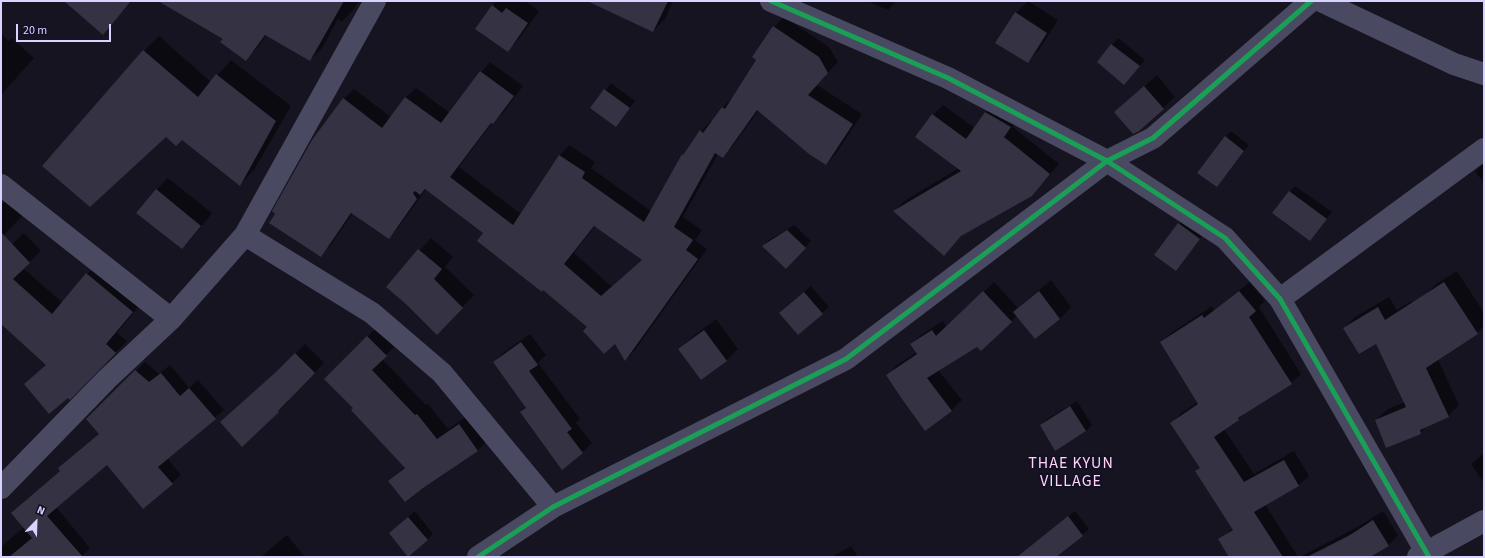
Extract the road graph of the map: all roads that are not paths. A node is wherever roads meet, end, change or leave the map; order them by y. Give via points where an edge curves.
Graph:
1 (375, 1) edge
2 (771, 1) edge
3 (1311, 1) edge
4 (1321, 1) edge
5 (1484, 74) edge
6 (1484, 150) edge
7 (1107, 161) junction
8 (1, 185) edge
9 (245, 235) junction
10 (1280, 299) junction
11 (171, 318) junction
12 (1, 488) edge
13 (553, 507) junction
14 (1484, 521) edge
15 (1424, 555) edge
16 (478, 557) edge

1 - 9 street
2 - 7 street via 948,78
3 - 7 street via 1153,138
4 - 5 street via 1454,64
6 - 10 street
7 - 10 street via 1225,238
7 - 13 street via 846,359
8 - 11 street
9 - 11 street
9 - 13 street via 372,313 442,374
10 - 15 street
11 - 12 street via 106,380
13 - 16 street
14 - 15 street

